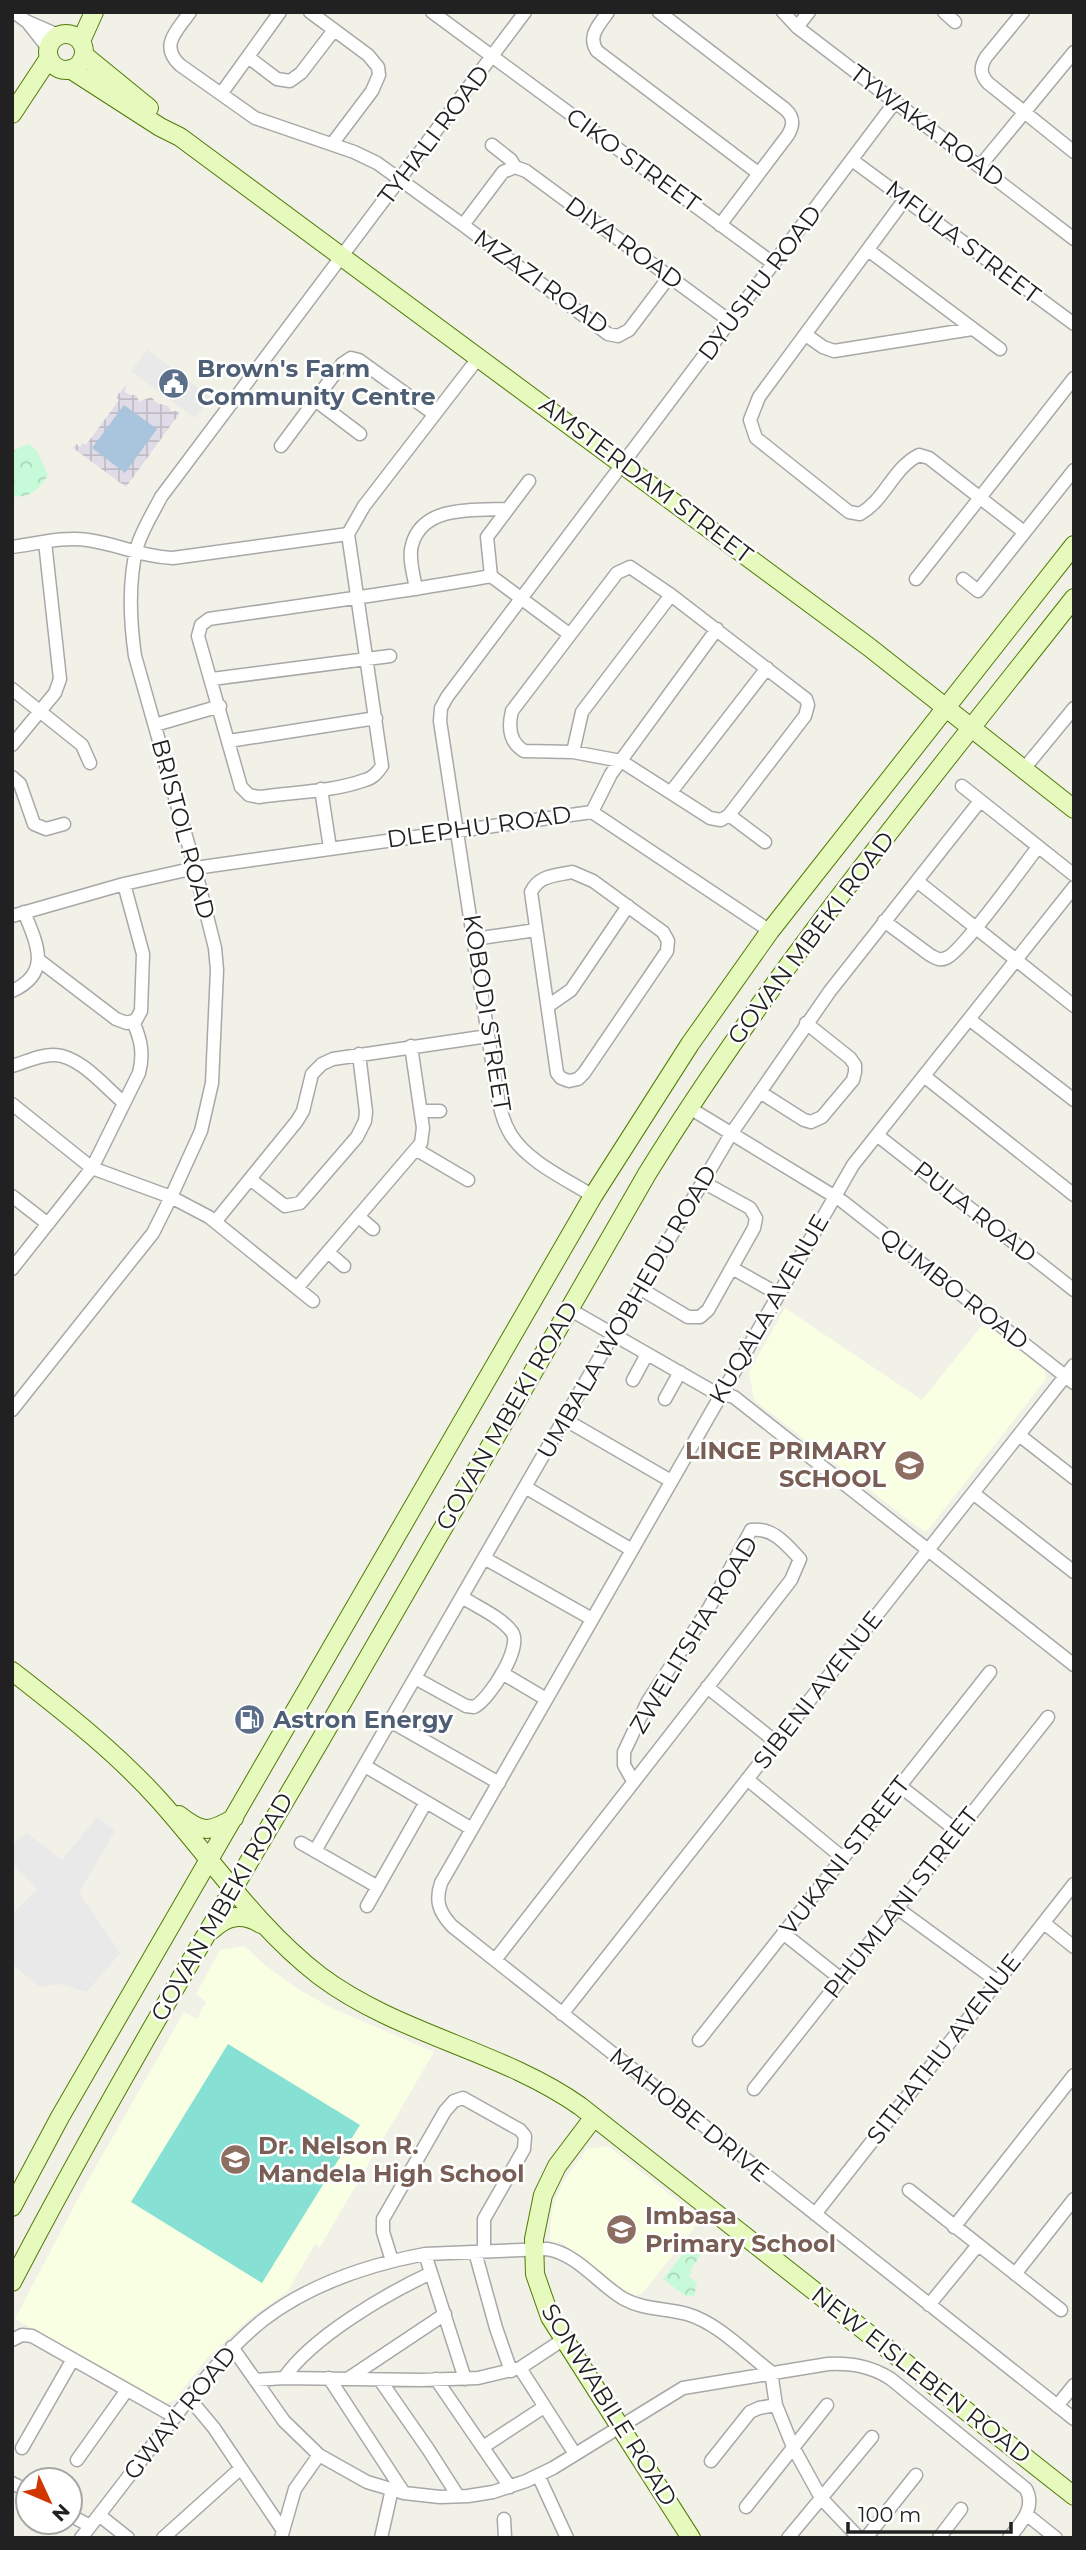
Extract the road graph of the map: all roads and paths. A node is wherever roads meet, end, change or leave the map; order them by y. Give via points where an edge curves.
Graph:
1 (14, 12) edge
2 (82, 12) edge
3 (94, 12) edge
4 (190, 12) edge
5 (281, 12) edge
6 (310, 12) edge
7 (525, 12) edge
8 (608, 12) edge
9 (659, 12) edge
10 (783, 12) edge
11 (809, 12) edge
12 (944, 12) edge
13 (1023, 12) edge
14 (438, 14) edge
15 (955, 22) dead end
16 (797, 27) junction
17 (334, 30) junction
18 (64, 51) junction
19 (492, 56) junction
20 (248, 57) junction
21 (1071, 62) edge
22 (221, 94) junction
23 (895, 102) junction
24 (15, 110) edge
25 (1024, 113) junction
26 (332, 144) junction
27 (492, 145) dead end
28 (1074, 152) edge
29 (852, 160) junction
30 (980, 166) junction
31 (515, 167) junction
32 (758, 173) junction
33 (400, 179) junction
34 (905, 199) junction
35 (463, 225) junction
36 (720, 225) junction
37 (1074, 239) edge
38 (868, 250) junction
39 (342, 257) junction
40 (774, 264) junction
41 (669, 277) junction
42 (731, 321) junction
43 (1074, 324) edge
44 (972, 329) junction
45 (806, 335) junction
46 (1000, 349) dead end
47 (479, 357) junction
48 (1074, 378) edge
49 (315, 400) junction
50 (434, 414) junction
51 (360, 434) dead end
52 (281, 446) dead end
53 (625, 464) junction
54 (1074, 470) edge
55 (529, 481) dead end
56 (980, 498) junction
57 (508, 509) junction
58 (1024, 532) junction
59 (348, 534) junction
60 (45, 542) junction
61 (1074, 545) edge
62 (12, 547) edge
63 (136, 553) junction
64 (491, 576) junction
65 (916, 579) dead end
66 (963, 579) dead end
67 (416, 589) junction
68 (671, 595) junction
69 (358, 597) junction
70 (522, 598) junction
71 (1074, 598) edge
72 (717, 629) junction
73 (569, 634) junction
74 (390, 656) dead end
75 (365, 658) junction
76 (767, 668) junction
77 (212, 679) junction
78 (12, 689) edge
79 (220, 706) junction
80 (947, 708) junction
81 (1074, 708) edge
82 (40, 711) junction
83 (376, 718) junction
84 (155, 725) junction
85 (972, 728) junction
86 (229, 741) junction
87 (12, 745) edge
88 (573, 752) junction
89 (621, 761) junction
90 (90, 763) dead end
91 (1023, 770) junction
92 (12, 777) edge
93 (962, 786) dead end
94 (321, 789) junction
95 (671, 792) junction
96 (980, 802) junction
97 (1074, 809) edge
98 (592, 812) junction
99 (729, 815) junction
100 (64, 824) dead end
101 (458, 830) junction
102 (765, 842) dead end
103 (1038, 847) junction
104 (330, 848) junction
105 (195, 868) junction
106 (1074, 875) edge
107 (917, 881) junction
108 (124, 884) junction
109 (1074, 887) edge
110 (1062, 902) junction
111 (628, 905) junction
112 (1074, 912) edge
113 (18, 914) edge
114 (884, 921) junction
115 (975, 928) junction
116 (537, 930) junction
117 (770, 931) junction
118 (474, 939) junction
119 (1016, 960) junction
120 (40, 961) junction
121 (12, 991) edge
122 (548, 1006) junction
123 (1074, 1006) edge
124 (969, 1019) junction
125 (133, 1022) junction
126 (806, 1023) junction
127 (488, 1036) junction
128 (411, 1046) junction
129 (359, 1054) junction
130 (12, 1066) edge
131 (923, 1076) junction
132 (760, 1092) junction
133 (1074, 1100) edge
134 (123, 1102) junction
135 (12, 1104) edge
136 (688, 1107) junction
137 (421, 1111) junction
138 (440, 1111) dead end
139 (731, 1134) junction
140 (877, 1135) junction
141 (417, 1150) junction
142 (92, 1168) junction
143 (250, 1179) junction
144 (468, 1180) dead end
145 (703, 1182) junction
146 (1074, 1195) edge
147 (12, 1196) edge
148 (593, 1196) junction
149 (834, 1196) junction
150 (172, 1198) junction
151 (359, 1217) junction
152 (215, 1222) junction
153 (48, 1224) junction
154 (373, 1229) dead end
155 (329, 1253) junction
156 (344, 1266) dead end
157 (732, 1268) junction
158 (12, 1269) edge
159 (297, 1288) junction
160 (641, 1289) junction
161 (1074, 1290) edge
162 (778, 1294) junction
163 (313, 1301) dead end
164 (569, 1309) junction
165 (613, 1334) junction
166 (647, 1354) junction
167 (1074, 1365) edge
168 (680, 1372) junction
169 (633, 1380) dead end
170 (1069, 1380) edge
171 (721, 1393) junction
172 (665, 1399) dead end
173 (12, 1410) edge
174 (564, 1419) junction
175 (1019, 1435) junction
176 (1074, 1478) edge
177 (671, 1481) junction
178 (525, 1488) junction
179 (973, 1493) junction
180 (632, 1550) junction
181 (928, 1550) junction
182 (484, 1558) junction
183 (1074, 1572) edge
184 (462, 1597) junction
185 (592, 1619) junction
186 (1074, 1665) edge
187 (12, 1671) edge
188 (990, 1672) dead end
189 (502, 1673) junction
190 (415, 1678) junction
191 (707, 1687) junction
192 (546, 1699) junction
193 (1048, 1717) dead end
194 (390, 1721) junction
195 (776, 1742) junction
196 (365, 1766) junction
197 (747, 1779) junction
198 (633, 1781) junction
199 (499, 1783) junction
200 (900, 1786) junction
201 (159, 1800) junction
202 (426, 1802) junction
203 (234, 1818) junction
204 (472, 1829) junction
205 (957, 1831) junction
206 (301, 1843) dead end
207 (316, 1851) junction
208 (843, 1858) junction
209 (209, 1862) junction
210 (1074, 1884) edge
211 (378, 1886) junction
212 (232, 1889) junction
213 (367, 1906) dead end
214 (897, 1908) junction
215 (440, 1911) joint
216 (1044, 1923) junction
217 (267, 1928) junction
218 (783, 1934) junction
219 (201, 1941) junction
220 (1074, 1947) edge
221 (495, 1960) junction
222 (841, 1979) junction
223 (998, 1981) junction
224 (562, 2014) junction
225 (699, 2040) dead end
226 (1074, 2075) edge
227 (754, 2088) dead end
228 (594, 2117) junction
229 (909, 2190) dead end
230 (1074, 2199) edge
231 (12, 2207) edge
232 (815, 2214) junction
233 (954, 2227) junction
234 (978, 2245) junction
235 (534, 2250) junction
236 (479, 2251) junction
237 (425, 2254) junction
238 (393, 2261) junction
239 (431, 2273) junction
240 (1014, 2274) junction
241 (12, 2282) edge
242 (929, 2305) junction
243 (1061, 2311) dead end
244 (445, 2314) junction
245 (564, 2339) junction
246 (12, 2340) edge
247 (232, 2347) junction
248 (73, 2359) junction
249 (516, 2369) junction
250 (771, 2372) junction
251 (284, 2378) junction
252 (328, 2378) junction
253 (347, 2379) junction
254 (436, 2379) junction
255 (465, 2379) junction
256 (255, 2380) junction
257 (380, 2380) junction
258 (1074, 2385) edge
259 (127, 2390) junction
260 (189, 2398) junction
261 (776, 2405) junction
262 (827, 2405) dead end
263 (1057, 2406) junction
264 (544, 2407) junction
265 (175, 2417) junction
266 (1074, 2419) edge
267 (620, 2425) junction
268 (872, 2437) dead end
269 (483, 2447) junction
270 (793, 2447) junction
271 (22, 2448) dead end
272 (575, 2454) junction
273 (319, 2455) junction
274 (77, 2460) dead end
275 (710, 2461) dead end
276 (241, 2468) junction
277 (538, 2475) junction
278 (916, 2475) dead end
279 (510, 2487) junction
280 (398, 2491) junction
281 (458, 2496) junction
282 (1074, 2496) edge
283 (821, 2498) junction
284 (746, 2507) dead end
285 (961, 2509) dead end
286 (1026, 2514) junction
287 (99, 2515) junction
288 (504, 2519) dead end
289 (84, 2523) edge
290 (90, 2526) junction
291 (282, 2533) edge
292 (81, 2538) edge
293 (128, 2538) edge
294 (163, 2538) edge
295 (382, 2538) edge
296 (505, 2538) edge
297 (567, 2538) edge
298 (691, 2538) edge
299 (788, 2538) edge
300 (859, 2538) edge
301 (866, 2538) edge
302 (939, 2538) edge
303 (1009, 2538) edge
304 (1056, 2538) edge

1 - 18 street
2 - 18 main road
3 - 18 main road
4 - 22 street, MZAZI ROAD via 170,42 171,54
5 - 20 street
6 - 17 street
7 - 19 street, TYHALI ROAD
8 - 32 street via 593,37 597,51
9 - 32 street via 789,112 791,129
10 - 16 street, TYWAKA ROAD
11 - 16 street
12 - 15 street
13 - 25 street via 986,57 981,70 988,83
14 - 19 street, CIKO STREET
16 - 23 street, TYWAKA ROAD
17 - 20 street via 301,74 290,81 277,79
17 - 26 street via 374,60 379,75
18 - 24 main road
18 - 39 main road, AMSTERDAM STREET
19 - 33 street, TYHALI ROAD
19 - 36 street, CIKO STREET
20 - 22 street
21 - 25 street
22 - 26 street, MZAZI ROAD via 264,122
23 - 29 street, DYUSHU ROAD
23 - 30 street, TYWAKA ROAD
25 - 28 street
25 - 30 street
26 - 33 street, MZAZI ROAD via 368,158
27 - 31 street, DIYA ROAD
29 - 34 street, MFULA STREET
29 - 40 street, DYUSHU ROAD
30 - 37 street, TYWAKA ROAD
31 - 35 street via 503,172
31 - 41 street, DIYA ROAD
32 - 36 street
33 - 35 street, MZAZI ROAD
33 - 39 street, TYHALI ROAD
34 - 38 street
34 - 43 street, MFULA STREET
35 - 41 street, MZAZI ROAD via 608,334 618,336 629,330
36 - 40 street, CIKO STREET
38 - 44 street
38 - 45 street
39 - 47 main road, AMSTERDAM STREET
39 - 63 street, BRISTOL ROAD via 161,497
40 - 42 street, DYUSHU ROAD
41 - 42 street, DIYA ROAD
42 - 53 street, DYUSHU ROAD
44 - 45 street via 834,351
44 - 46 street
45 - 56 street via 759,397 750,420 756,439 849,512 860,514 870,509 908,460 919,455
47 - 50 street
47 - 53 main road, AMSTERDAM STREET
48 - 56 street
49 - 50 street via 351,358
49 - 51 street
49 - 52 street
50 - 59 street
53 - 70 street, DYUSHU ROAD
53 - 80 main road, AMSTERDAM STREET
54 - 58 street
55 - 57 street
56 - 58 street
56 - 65 street
57 - 64 street via 487,537
57 - 67 street via 432,518 411,546
58 - 66 street via 978,590
59 - 63 street via 186,558
59 - 69 street
60 - 62 street
60 - 63 street via 86,539
60 - 82 street via 60,679
61 - 80 main road, GOVAN MBEKI ROAD
63 - 84 street, BRISTOL ROAD via 131,623 135,656
64 - 67 street
64 - 70 street
67 - 69 street
68 - 72 street
68 - 73 street via 637,570 622,569
68 - 88 street via 582,712
69 - 75 street
69 - 77 street via 209,619 198,636
70 - 73 street
70 - 101 street, KOBODI STREET via 441,708
71 - 85 main road, GOVAN MBEKI ROAD
72 - 76 street
72 - 89 street
73 - 88 street via 512,711 509,730 524,751
74 - 75 street
75 - 77 street
75 - 83 street
76 - 95 street
76 - 99 street via 802,694 807,711
77 - 79 street
78 - 82 street
79 - 84 street
79 - 86 street
80 - 85 main road, AMSTERDAM STREET
80 - 117 main road, GOVAN MBEKI ROAD
81 - 91 street
82 - 87 street
82 - 90 street via 82,745
83 - 86 street
83 - 94 street via 382,766 377,774
84 - 105 street, BRISTOL ROAD
85 - 91 main road, AMSTERDAM STREET
85 - 136 main road, GOVAN MBEKI ROAD via 794,956
86 - 94 street via 242,787 249,794 259,797
88 - 89 street
89 - 95 street
89 - 98 street
91 - 97 main road, AMSTERDAM STREET
92 - 100 street via 20,784 34,824 46,830
93 - 96 street
94 - 104 street
95 - 99 street via 710,818 721,820
96 - 103 street
96 - 107 street, UMBALA WOBHEDU ROAD
98 - 101 street, DLEPHU ROAD
98 - 117 street, DLEPHU ROAD
99 - 102 street
101 - 104 street, DLEPHU ROAD
101 - 118 street, KOBODI STREET
103 - 106 street
103 - 115 street
104 - 105 street, DLEPHU ROAD
105 - 108 street, DLEPHU ROAD
105 - 150 street, BRISTOL ROAD via 217,970 212,1083 204,1121
107 - 114 street, UMBALA WOBHEDU ROAD
107 - 115 street
108 - 113 street, DLEPHU ROAD
108 - 125 street via 143,954 141,1011
109 - 110 street, KUQALA AVENUE
110 - 112 street
110 - 119 street, KUQALA AVENUE
111 - 116 street via 572,873 544,877 531,892
111 - 122 street via 571,990
111 - 122 street via 663,932 667,951 578,1079 565,1081 557,1073
113 - 120 street via 36,943
114 - 115 street via 938,960 952,955
114 - 126 street, UMBALA WOBHEDU ROAD
115 - 119 street
116 - 118 street
116 - 122 street
117 - 148 main road, GOVAN MBEKI ROAD via 690,1044
118 - 127 street, KOBODI STREET
119 - 123 street
119 - 124 street, KUQALA AVENUE
120 - 121 street via 31,979
120 - 125 street via 116,1018
124 - 131 street, KUQALA AVENUE
124 - 133 street
125 - 134 street via 142,1060
126 - 132 street, UMBALA WOBHEDU ROAD
126 - 132 street via 853,1061 853,1080 822,1118 811,1122
127 - 128 street
127 - 148 street, KOBODI STREET via 497,1094 510,1134 525,1152
128 - 129 street
128 - 137 street
129 - 143 street via 316,1068 303,1111
129 - 143 street via 365,1121 357,1137 300,1203 285,1206
130 - 134 street via 53,1054 64,1056
131 - 140 street, KUQALA AVENUE
131 - 146 street
132 - 139 street, UMBALA WOBHEDU ROAD
134 - 142 street
135 - 142 street
136 - 139 street, QUMBO ROAD
136 - 164 main road, GOVAN MBEKI ROAD
137 - 138 street
137 - 141 street via 423,1135
139 - 145 street, UMBALA WOBHEDU ROAD
139 - 149 street, QUMBO ROAD
140 - 149 street, KUQALA AVENUE
140 - 161 street, PULA ROAD
141 - 144 street
141 - 151 street
142 - 150 street
142 - 153 street
143 - 152 street
145 - 157 street via 750,1208 755,1218
145 - 160 street, UMBALA WOBHEDU ROAD
147 - 153 street
148 - 203 main road, GOVAN MBEKI ROAD
149 - 162 street, KUQALA AVENUE
149 - 170 street, QUMBO ROAD
150 - 152 street
150 - 173 street, BRISTOL ROAD via 153,1233
151 - 154 street
151 - 155 street
152 - 159 street
153 - 158 street
155 - 156 street
155 - 159 street
157 - 160 street via 708,1310 694,1318
157 - 162 street
159 - 163 street
160 - 165 street, UMBALA WOBHEDU ROAD
162 - 171 street, KUQALA AVENUE
164 - 165 street
164 - 212 main road, GOVAN MBEKI ROAD
165 - 166 street
165 - 174 street, UMBALA WOBHEDU ROAD
166 - 168 street
166 - 169 street
167 - 170 street, SIBENI AVENUE
168 - 171 street
168 - 172 street
170 - 175 street, SIBENI AVENUE
171 - 177 street, KUQALA AVENUE
171 - 181 street via 734,1397
174 - 177 street
174 - 178 street, UMBALA WOBHEDU ROAD
175 - 176 street
175 - 179 street, SIBENI AVENUE
177 - 180 street, KUQALA AVENUE
178 - 180 street
178 - 182 street, UMBALA WOBHEDU ROAD
179 - 181 street, SIBENI AVENUE
179 - 183 street
180 - 185 street, KUQALA AVENUE
181 - 186 street
181 - 195 street, SIBENI AVENUE
182 - 184 street, UMBALA WOBHEDU ROAD
182 - 185 street
184 - 189 street via 515,1637
184 - 190 street, UMBALA WOBHEDU ROAD
185 - 192 street, KUQALA AVENUE
187 - 201 main road, NEW EISLEBEN ROAD via 100,1741
188 - 200 street, VUKANI STREET
189 - 190 street via 487,1698 474,1707
189 - 192 street
190 - 194 street, UMBALA WOBHEDU ROAD
191 - 195 street, ZWELITSHA ROAD
191 - 198 street, ZWELITSHA ROAD
191 - 198 street, ZWELITSHA ROAD via 795,1574 800,1559 766,1530 751,1530 709,1608 649,1701 624,1752 624,1765
192 - 199 street, KUQALA AVENUE
193 - 205 street, PHUMLANI STREET
194 - 196 street, UMBALA WOBHEDU ROAD
194 - 199 street
195 - 197 street, SIBENI AVENUE
196 - 202 street
196 - 207 street, UMBALA WOBHEDU ROAD
197 - 208 street
197 - 224 street, SIBENI AVENUE
198 - 221 street, ZWELITSHA ROAD
199 - 204 street, KUQALA AVENUE
200 - 205 street
200 - 208 street, VUKANI STREET
201 - 203 main road via 200,1829
201 - 209 main road, NEW EISLEBEN ROAD
202 - 204 street
202 - 211 street
203 - 209 main road, GOVAN MBEKI ROAD
204 - 215 street, KUQALA AVENUE via 442,1882 437,1895
205 - 214 street, PHUMLANI STREET
206 - 207 street
207 - 211 street
208 - 218 street, VUKANI STREET
209 - 212 main road, NEW EISLEBEN ROAD
209 - 231 main road, GOVAN MBEKI ROAD
210 - 216 street, SITHATHU AVENUE
211 - 213 street
212 - 217 main road, NEW EISLEBEN ROAD
212 - 219 main road, GOVAN MBEKI ROAD
214 - 222 street, PHUMLANI STREET
214 - 223 street
215 - 221 street, MAHOBE DRIVE
216 - 220 street
216 - 223 street, SITHATHU AVENUE
217 - 219 main road via 248,1917 234,1916
217 - 228 main road, NEW EISLEBEN ROAD via 320,1976 368,2007 541,2082
218 - 222 street
218 - 225 street, VUKANI STREET
219 - 241 main road, GOVAN MBEKI ROAD
221 - 224 street, MAHOBE DRIVE
222 - 227 street, PHUMLANI STREET
223 - 232 street, SITHATHU AVENUE
224 - 232 street, MAHOBE DRIVE
226 - 233 street
228 - 235 main road, SONWABILE ROAD via 549,2180 539,2208
228 - 282 main road, NEW EISLEBEN ROAD
229 - 233 street
230 - 240 street
232 - 242 street, MAHOBE DRIVE
233 - 234 street
234 - 240 street
234 - 242 street
235 - 236 street, GWAYI ROAD
235 - 245 main road, SONWABILE ROAD via 543,2301
235 - 250 street, GWAYI ROAD via 563,2253 635,2305 701,2319
236 - 237 street, GWAYI ROAD
236 - 238 street via 484,2219 524,2149 524,2136 463,2098 445,2111 385,2214 382,2228
236 - 249 street via 493,2320
237 - 238 street, GWAYI ROAD
237 - 239 street
238 - 247 street, GWAYI ROAD via 312,2289
239 - 244 street
239 - 251 street via 391,2293 317,2343
240 - 243 street
242 - 263 street, MAHOBE DRIVE
244 - 253 street
244 - 255 street
245 - 249 street
245 - 267 main road, SONWABILE ROAD
246 - 248 street via 32,2336
247 - 256 street
247 - 260 street, GWAYI ROAD
248 - 259 street
248 - 271 street
249 - 255 street
249 - 264 street
250 - 261 street
250 - 267 street via 683,2388
250 - 286 street via 843,2363 881,2372 1021,2482 1029,2495
251 - 252 street
251 - 256 street
252 - 253 street
252 - 280 street
253 - 257 street
254 - 255 street
254 - 257 street
254 - 269 street
256 - 273 street via 284,2421
257 - 281 street
258 - 263 street
259 - 265 street
259 - 274 street
260 - 265 street, GWAYI ROAD
260 - 276 street
261 - 270 street
261 - 275 street via 750,2413
262 - 270 street
263 - 266 street, MAHOBE DRIVE
264 - 269 street
264 - 272 street
265 - 287 street, GWAYI ROAD
267 - 272 street
267 - 298 main road, SONWABILE ROAD
268 - 283 street
269 - 279 street
270 - 283 street
270 - 284 street
272 - 277 street
273 - 280 street via 360,2479
273 - 291 street via 295,2489
276 - 291 street
276 - 294 street
277 - 279 street
277 - 297 street
278 - 301 street
279 - 281 street
280 - 281 street
280 - 295 street
283 - 299 street
283 - 300 street
285 - 302 street
286 - 303 street
286 - 304 street
287 - 290 street, GWAYI ROAD
287 - 293 street
288 - 296 street
289 - 290 street
290 - 292 street, GWAYI ROAD

